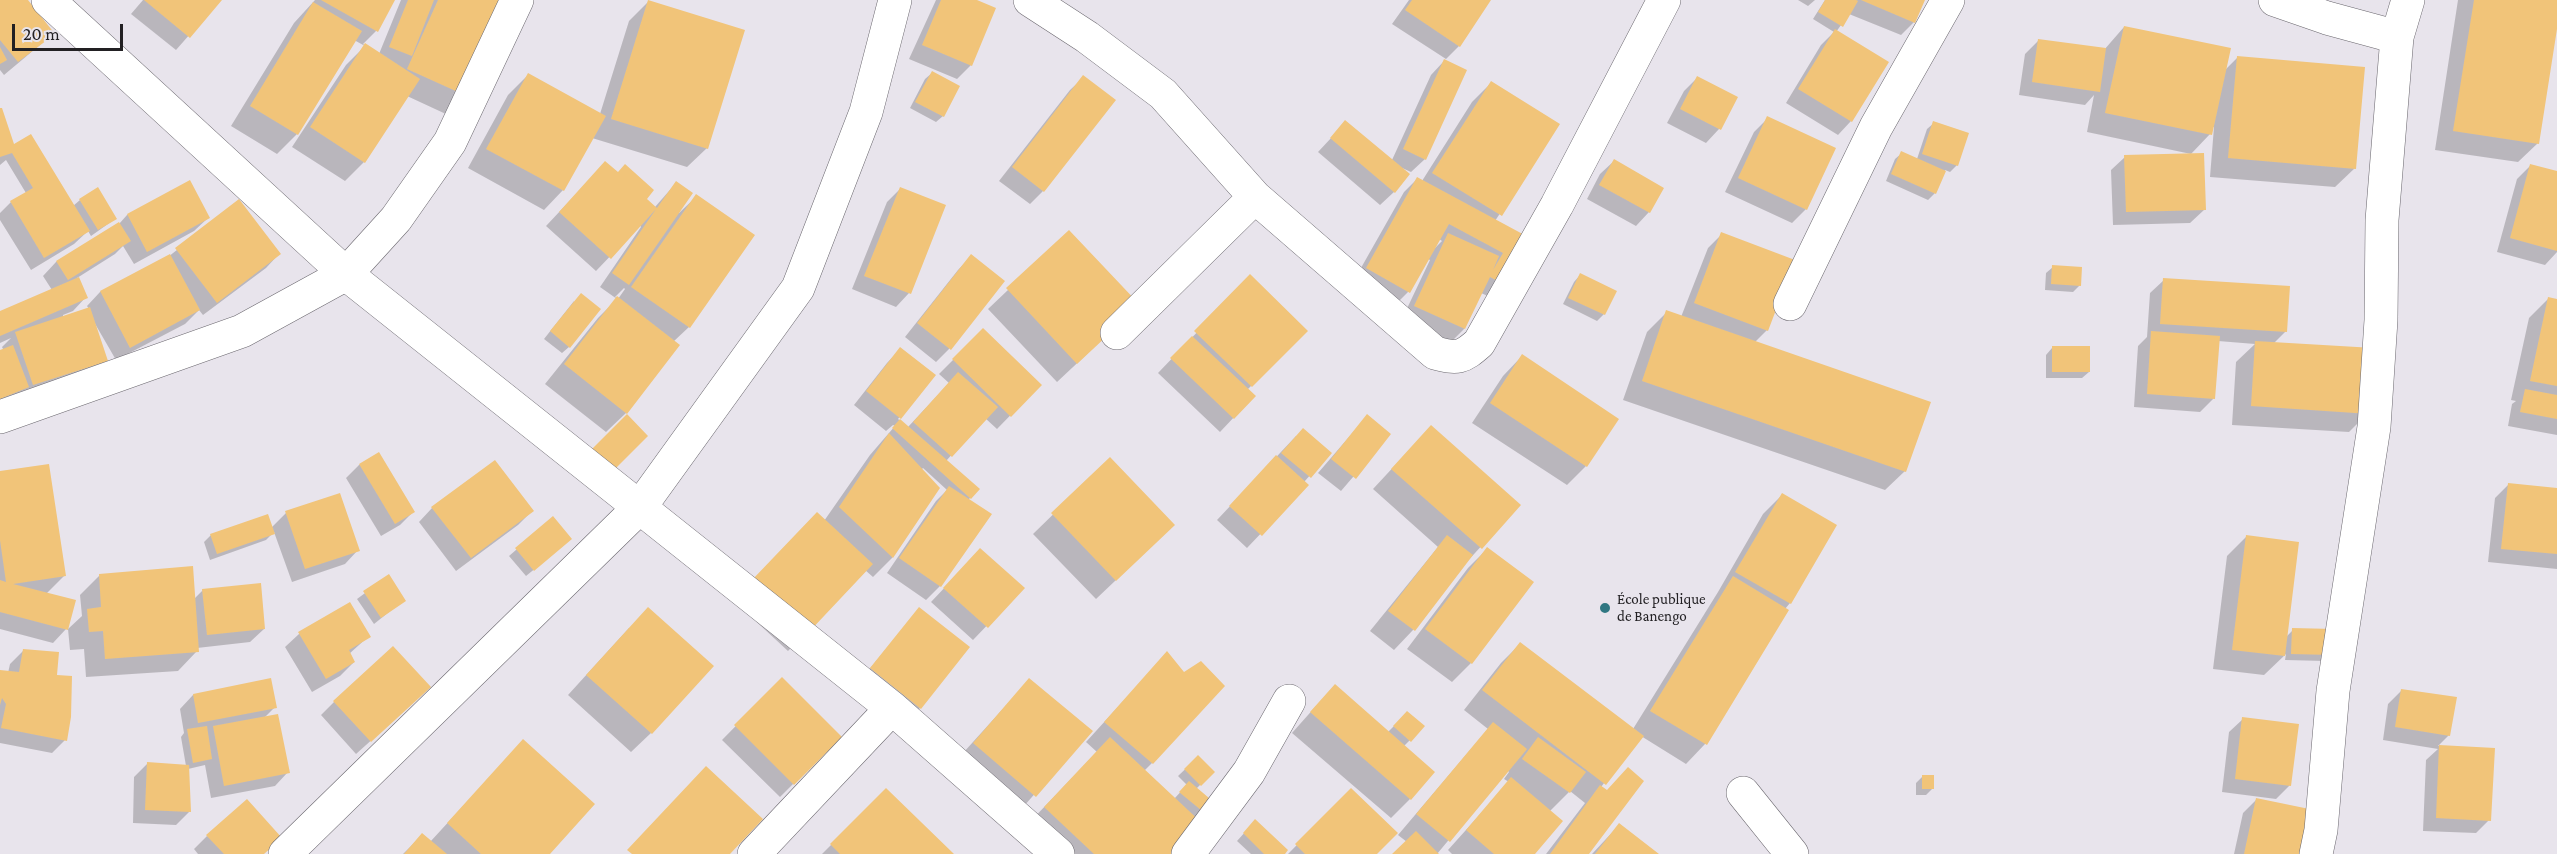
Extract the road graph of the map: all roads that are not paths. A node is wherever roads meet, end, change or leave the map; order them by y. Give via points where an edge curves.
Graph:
1 (48, 0) edge
2 (517, 0) edge
3 (895, 0) edge
4 (1030, 0) edge
5 (1948, 0) edge
6 (2275, 0) edge
7 (2408, 0) edge
8 (1660, 1) edge
9 (2397, 37) junction
10 (1255, 197) junction
11 (346, 274) junction
12 (1790, 304) dead end
13 (1117, 333) dead end
14 (0, 417) edge
15 (640, 507) junction
16 (1289, 701) dead end
17 (892, 708) junction
18 (1743, 793) dead end
19 (285, 854) edge
20 (754, 854) edge
21 (1058, 854) edge
22 (1188, 854) edge
23 (1792, 854) edge
24 (2316, 854) edge

1 - 11 street
2 - 11 street via 450,142 396,219
3 - 15 street via 866,112 798,288
4 - 10 street via 1163,94
5 - 12 street via 1876,127
6 - 9 street
7 - 9 street
8 - 10 street via 1551,215 1479,343 1465,356 1435,353
9 - 24 street via 2382,220 2374,427 2333,691
10 - 13 street
11 - 14 street via 242,331
11 - 15 street
15 - 17 street
15 - 19 street
16 - 22 street via 1249,772
17 - 20 street
17 - 21 street
18 - 23 street

